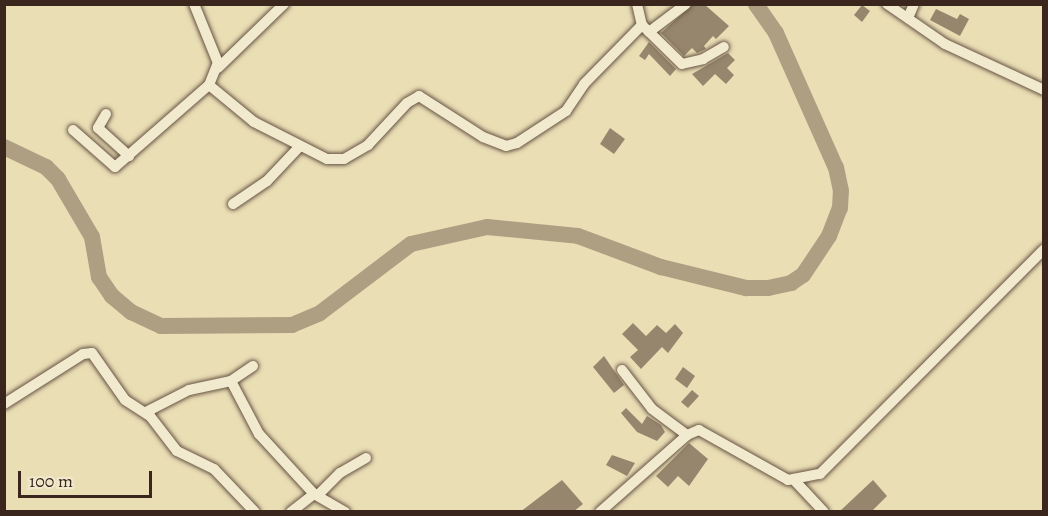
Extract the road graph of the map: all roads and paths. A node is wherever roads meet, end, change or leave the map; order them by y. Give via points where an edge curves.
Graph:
1 (194, 4) edge
2 (284, 4) edge
3 (637, 4) edge
4 (686, 4) edge
5 (887, 4) edge
6 (914, 4) edge
7 (908, 18) junction
8 (645, 28) junction
9 (724, 47) dead end
10 (218, 68) junction
11 (209, 85) junction
12 (1044, 90) edge
13 (106, 114) dead end
14 (73, 129) dead end
15 (300, 147) junction
16 (129, 156) junction
17 (233, 204) dead end
18 (1044, 249) edge
19 (253, 366) dead end
20 (622, 370) dead end
21 (231, 381) junction
22 (4, 404) edge
23 (146, 412) junction
24 (687, 435) junction
25 (366, 458) dead end
26 (795, 481) junction
27 (316, 494) junction
28 (255, 512) edge
29 (291, 512) edge
30 (345, 512) edge
31 (600, 512) edge
32 (824, 512) edge

1 - 10 street via 210,37
2 - 10 street
3 - 8 street
4 - 8 street
5 - 7 street
6 - 7 street
7 - 12 street via 945,44
8 - 9 street via 686,64
8 - 15 street via 584,84 566,111 517,143 506,146 483,137 419,96 368,145 344,159 327,159
10 - 11 street
11 - 15 street via 254,122
11 - 16 street
13 - 16 street via 98,128
14 - 16 street via 112,166
15 - 17 street via 267,181
18 - 26 street via 833,464
19 - 21 street
20 - 24 street via 652,410
21 - 23 street via 189,390
21 - 27 street via 259,434
22 - 23 street via 87,352 96,356 125,400
23 - 28 street via 177,451 210,466
24 - 26 street via 704,431 765,470
24 - 31 street
25 - 27 street via 340,473
26 - 32 street
27 - 29 street
27 - 30 street

